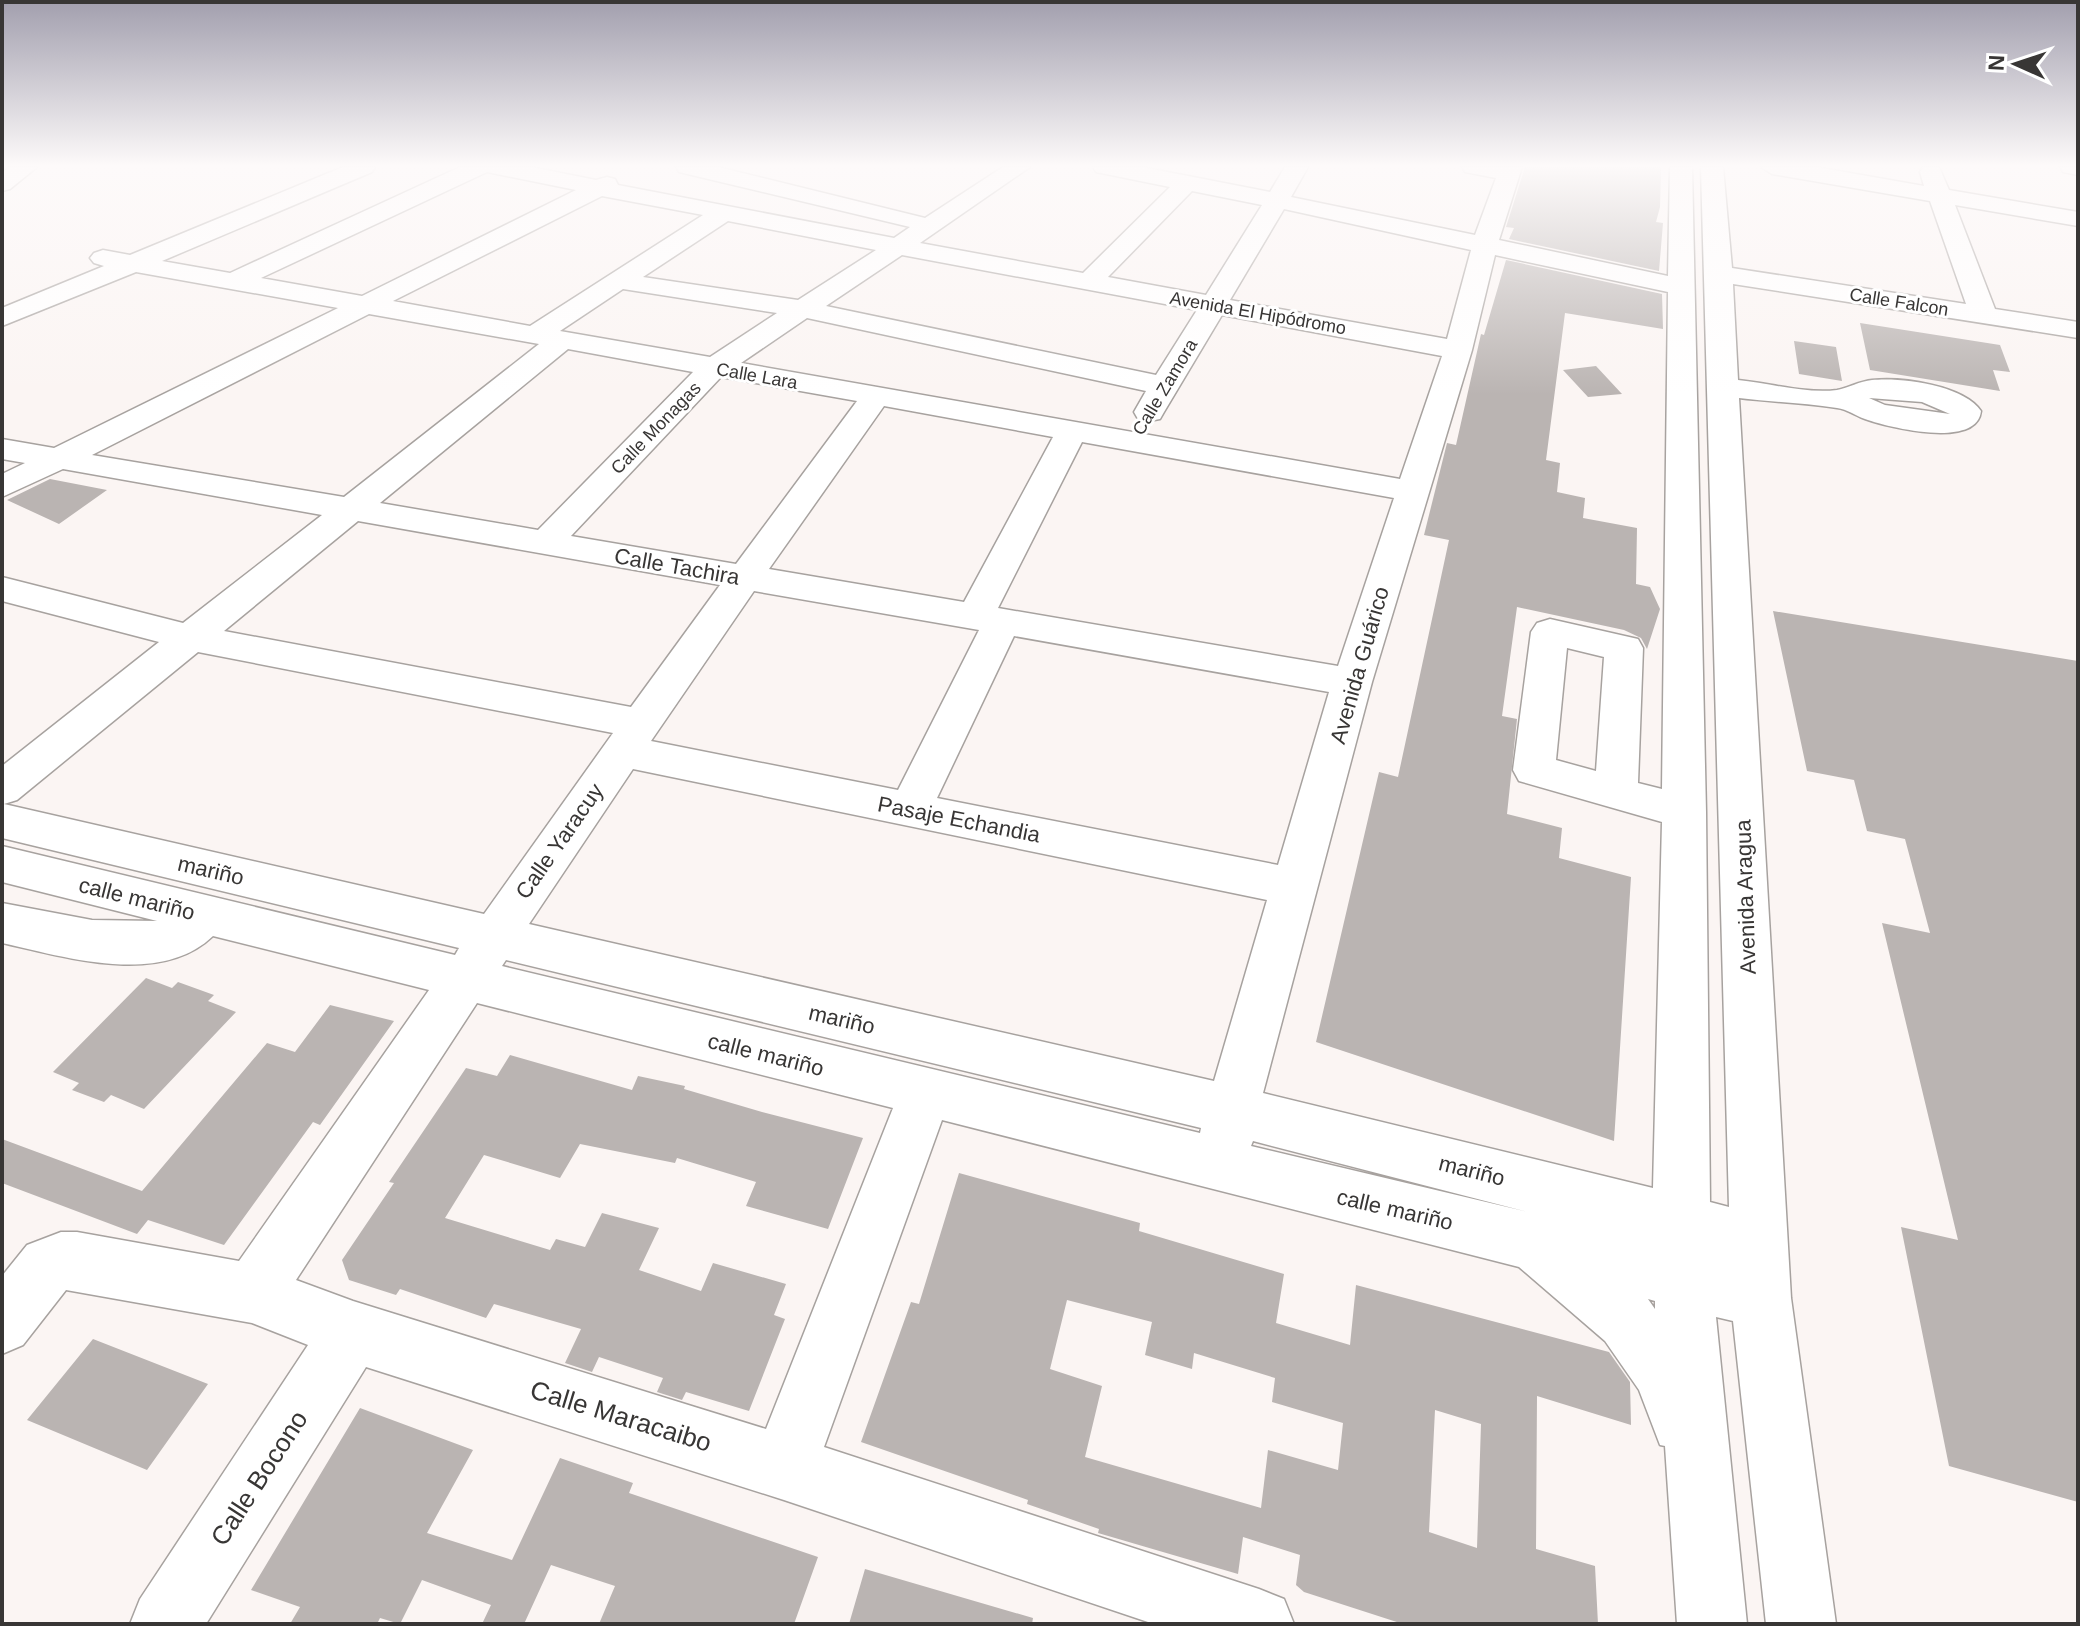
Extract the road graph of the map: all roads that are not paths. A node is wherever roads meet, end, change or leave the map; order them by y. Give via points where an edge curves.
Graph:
1 (140, 243) edge
2 (183, 243) edge
3 (316, 243) edge
4 (491, 243) edge
5 (678, 243) edge
6 (879, 243) edge
7 (906, 243) edge
8 (1128, 243) edge
9 (1253, 243) edge
10 (1480, 243) edge
11 (1694, 243) edge
12 (1705, 243) edge
13 (1957, 243) edge
14 (1485, 244) junction
15 (900, 247) junction
16 (103, 258) junction
17 (133, 264) junction
18 (1701, 280) junction
19 (234, 281) junction
20 (620, 281) junction
21 (1089, 282) junction
22 (2, 299) edge
23 (366, 305) junction
24 (1215, 305) junction
25 (803, 309) junction
26 (1984, 316) junction
27 (2, 318) edge
28 (2078, 330) edge
29 (549, 338) junction
30 (1458, 350) junction
31 (713, 368) junction
32 (1164, 386) junction
33 (1724, 387) junction
34 (876, 396) junction
35 (1845, 399) dead end
36 (1072, 431) junction
37 (1132, 442) junction
38 (2, 449) edge
39 (55, 459) junction
40 (2, 487) edge
41 (1411, 491) junction
42 (350, 509) junction
43 (545, 543) junction
44 (743, 577) junction
45 (2, 589) edge
46 (988, 620) junction
47 (191, 638) junction
48 (1352, 682) junction
49 (632, 738) junction
50 (2, 789) edge
51 (1616, 793) dead end
52 (910, 809) junction
53 (1684, 812) junction
54 (2, 821) edge
55 (2, 864) edge
56 (1296, 887) junction
57 (204, 915) junction
58 (2, 923) edge
59 (493, 936) junction
60 (465, 979) junction
61 (925, 1093) junction
62 (1232, 1110) junction
63 (1221, 1167) junction
64 (1530, 1241) junction
65 (1682, 1251) junction
66 (1760, 1271) junction
67 (252, 1293) junction
68 (2, 1324) edge
69 (353, 1332) junction
70 (1698, 1459) junction
71 (784, 1467) junction
72 (165, 1624) edge
73 (1259, 1624) edge
74 (1712, 1624) edge
75 (1801, 1624) edge

1 - 16 street
2 - 17 street
3 - 19 street
4 - 23 street
5 - 20 street
6 - 15 street, Avenida El Hipódromo
7 - 15 street, Calle Monagas
8 - 21 street
9 - 24 street, Calle Zamora
10 - 14 street, Calle Falcon
11 - 18 street, Avenida Aragua
12 - 18 street, Avenida Aragua
13 - 26 street
14 - 18 street, Calle Falcon
14 - 30 street, Avenida Guárico
15 - 21 street, Avenida El Hipódromo
15 - 25 street, Calle Monagas
16 - 17 street, Calle Lara
16 - 22 street
17 - 19 street, Calle Lara
17 - 27 street
18 - 26 street, Calle Falcon
18 - 33 street, Avenida Aragua
18 - 53 street, Avenida Aragua
19 - 23 street, Calle Lara
20 - 25 street
20 - 29 street
21 - 24 street, Avenida El Hipódromo
23 - 29 street, Calle Lara
23 - 39 street
24 - 30 street, Avenida El Hipódromo
24 - 32 street, Calle Zamora
25 - 31 street, Calle Monagas
25 - 32 street
26 - 28 street, Calle Falcon
29 - 31 street, Calle Lara
29 - 42 street
30 - 41 street, Avenida Guárico
31 - 34 street, Calle Lara
31 - 43 street, Calle Monagas
32 - 37 street, Calle Zamora
33 - 35 street
33 - 66 street, Avenida Aragua
34 - 36 street, Calle Lara
34 - 44 street, Calle Yaracuy
36 - 37 street, Calle Lara
36 - 46 street
37 - 41 street, Calle Lara
38 - 39 street, Calle Tachira
39 - 40 street
39 - 42 street, Calle Tachira
41 - 48 street, Avenida Guárico
42 - 43 street, Calle Tachira
42 - 47 street
43 - 44 street, Calle Tachira
44 - 46 street, Calle Tachira
44 - 49 street, Calle Yaracuy
45 - 47 street, Pasaje Echandia
46 - 48 street, Calle Tachira
46 - 52 street
47 - 49 street, Pasaje Echandia
47 - 50 street
48 - 56 street, Avenida Guárico
49 - 52 street, Pasaje Echandia
49 - 59 street, Calle Yaracuy
51 - 53 street
52 - 56 street, Pasaje Echandia
53 - 65 street, Avenida Aragua
54 - 59 street, mariño
55 - 57 street, calle mariño
56 - 62 street, Avenida Guárico
57 - 58 street via 179,937 143,943 82,940
57 - 60 street, calle mariño
59 - 60 street, Calle Yaracuy
59 - 62 street, mariño
60 - 61 street, calle mariño
60 - 67 street, Calle Yaracuy
61 - 63 street, calle mariño
61 - 71 street
62 - 63 street, Avenida Guárico
62 - 65 street, mariño
63 - 64 street, calle mariño
64 - 65 street, calle mariño
64 - 70 street via 1626,1320 1662,1370
65 - 66 street
65 - 70 street, Avenida Aragua
66 - 75 street, Avenida Aragua
67 - 68 street, Calle Maracaibo via 61,1261 48,1266
67 - 69 street, Calle Maracaibo
69 - 71 street, Calle Maracaibo
69 - 72 street, Calle Bocono
70 - 74 street, Avenida Aragua
71 - 73 street, Calle Maracaibo

